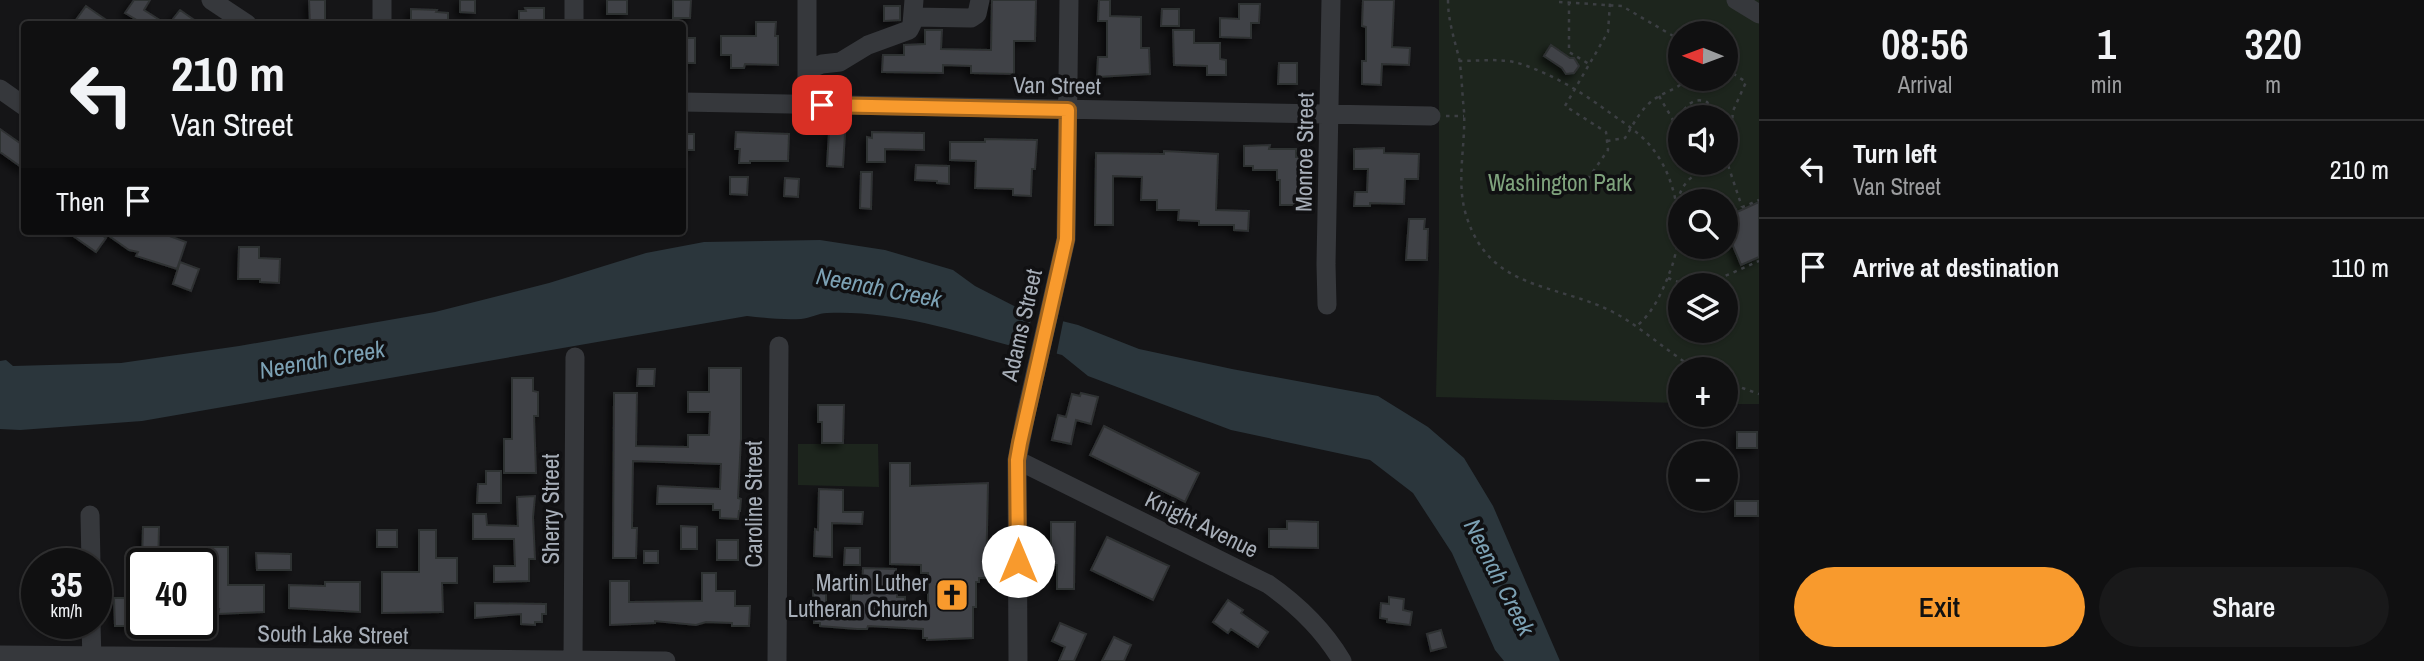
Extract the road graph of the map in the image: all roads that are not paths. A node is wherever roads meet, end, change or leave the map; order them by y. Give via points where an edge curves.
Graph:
1 (211, 0) edge
2 (382, 0) edge
3 (574, 0) edge
4 (807, 0) edge
5 (980, 0) edge
6 (1069, 0) edge
7 (1331, 0) edge
8 (1736, 0) edge
9 (914, 9) edge
10 (1759, 14) edge
11 (242, 21) edge
12 (382, 21) edge
13 (574, 21) edge
14 (807, 70) junction
15 (0, 89) edge
16 (686, 102) edge
17 (21, 104) edge
18 (807, 106) junction
19 (1068, 110) junction
20 (1329, 114) junction
21 (1436, 116) road end
22 (1328, 305) dead end
23 (779, 346) dead end
24 (575, 357) dead end
25 (1017, 460) junction
26 (90, 515) dead end
27 (90, 548) edge
28 (91, 639) edge
29 (0, 655) edge
30 (92, 658) edge
31 (573, 661) edge
32 (666, 661) edge
33 (777, 661) edge
34 (1018, 661) edge
35 (1342, 661) edge

1 - 11 street
2 - 12 street
3 - 13 street
4 - 14 street
5 - 9 street via 977,14 971,18
6 - 19 street, Adams Street
7 - 20 street, Monroe Street
8 - 10 street
9 - 14 street via 909,30 902,34 868,45 840,62
14 - 18 street
15 - 17 street
16 - 18 street, Van Street
18 - 19 street, Van Street
19 - 20 street, Van Street
19 - 25 street, Adams Street via 1066,239
20 - 21 street, Van Street
20 - 22 street, Monroe Street
23 - 33 street, Caroline Street
24 - 31 street, Sherry Street
25 - 34 street, Adams Street
25 - 35 street, Knight Avenue via 1268,584 1311,620
26 - 27 street
28 - 30 street
29 - 30 street, South Lake Street
30 - 31 street, South Lake Street
31 - 32 street, South Lake Street

